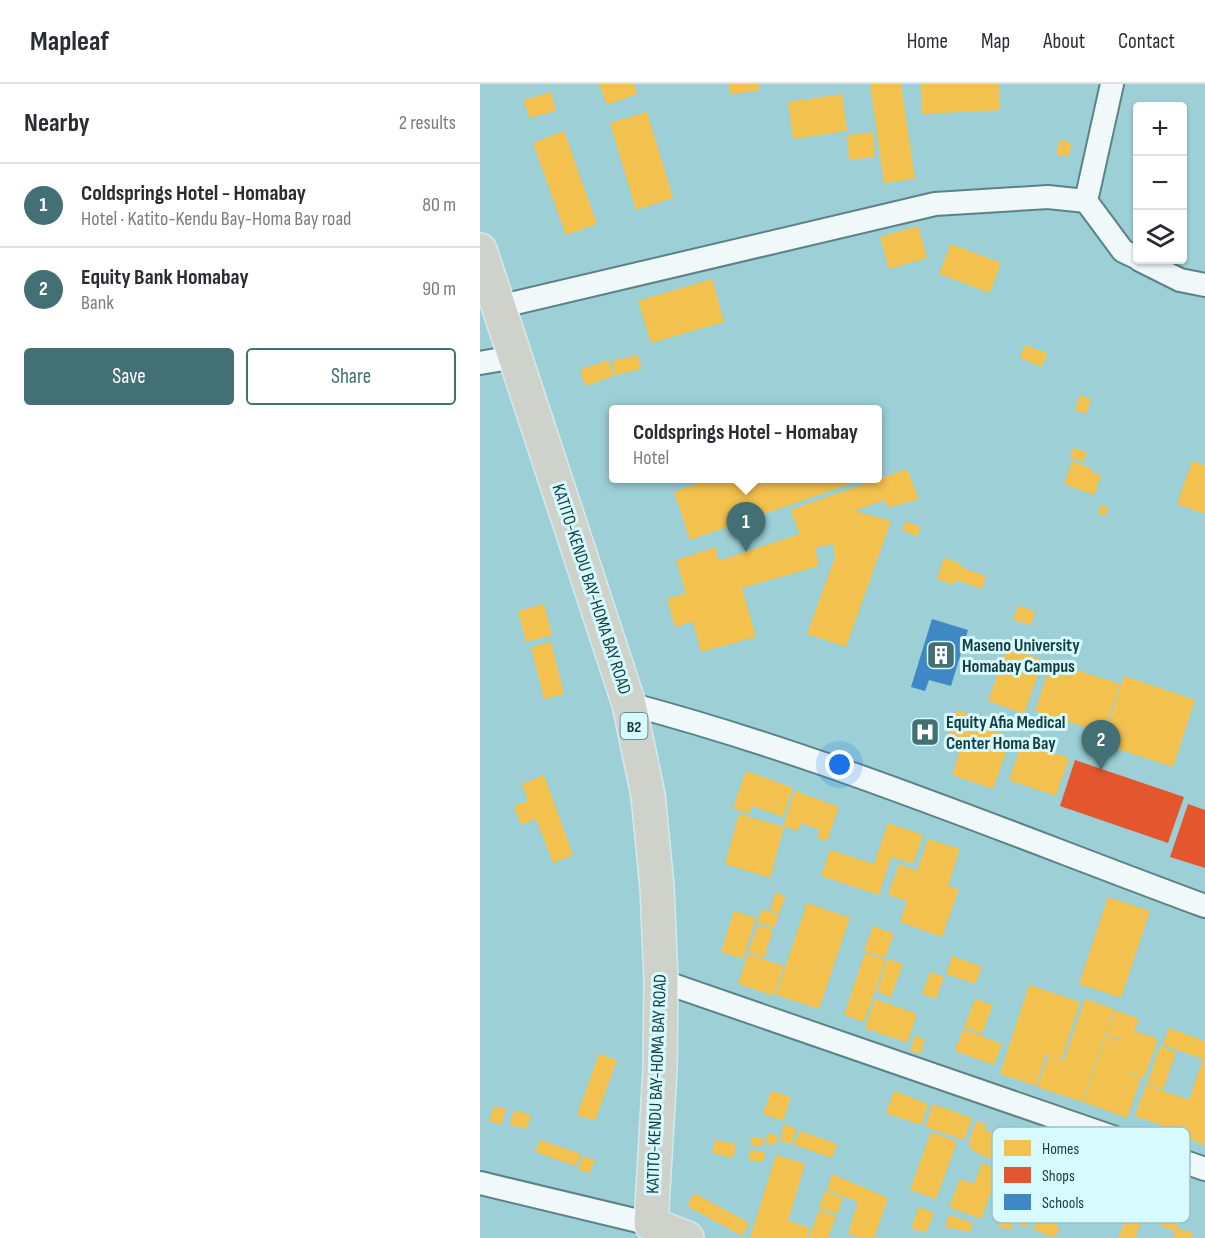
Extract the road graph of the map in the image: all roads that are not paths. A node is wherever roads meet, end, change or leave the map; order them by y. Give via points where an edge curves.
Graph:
1 (1112, 84) edge
2 (1086, 201) junction
3 (480, 250) edge
4 (1133, 256) edge
5 (1149, 264) edge
6 (1205, 285) edge
7 (498, 307) junction
8 (514, 357) junction
9 (480, 363) edge
10 (629, 704) junction
11 (1205, 906) edge
12 (661, 981) junction
13 (1083, 1127) edge
14 (1190, 1164) edge
15 (1205, 1169) edge
16 (480, 1182) edge
17 (651, 1224) junction
18 (687, 1238) edge

1 - 2 street
2 - 4 street via 1123,251
2 - 7 street via 1048,197 935,204
3 - 7 highway, KATITO-KENDU BAY-HOMA BAY ROAD / B2
5 - 6 street via 1180,280
7 - 8 highway, KATITO-KENDU BAY-HOMA BAY ROAD / B2
8 - 9 street
8 - 10 highway, KATITO-KENDU BAY-HOMA BAY ROAD / B2
10 - 11 street via 840,771
10 - 12 highway, KATITO-KENDU BAY-HOMA BAY ROAD / B2 via 648,795
12 - 13 street
12 - 17 highway, KATITO-KENDU BAY-HOMA BAY ROAD / B2
14 - 15 street
16 - 17 street
17 - 18 highway

